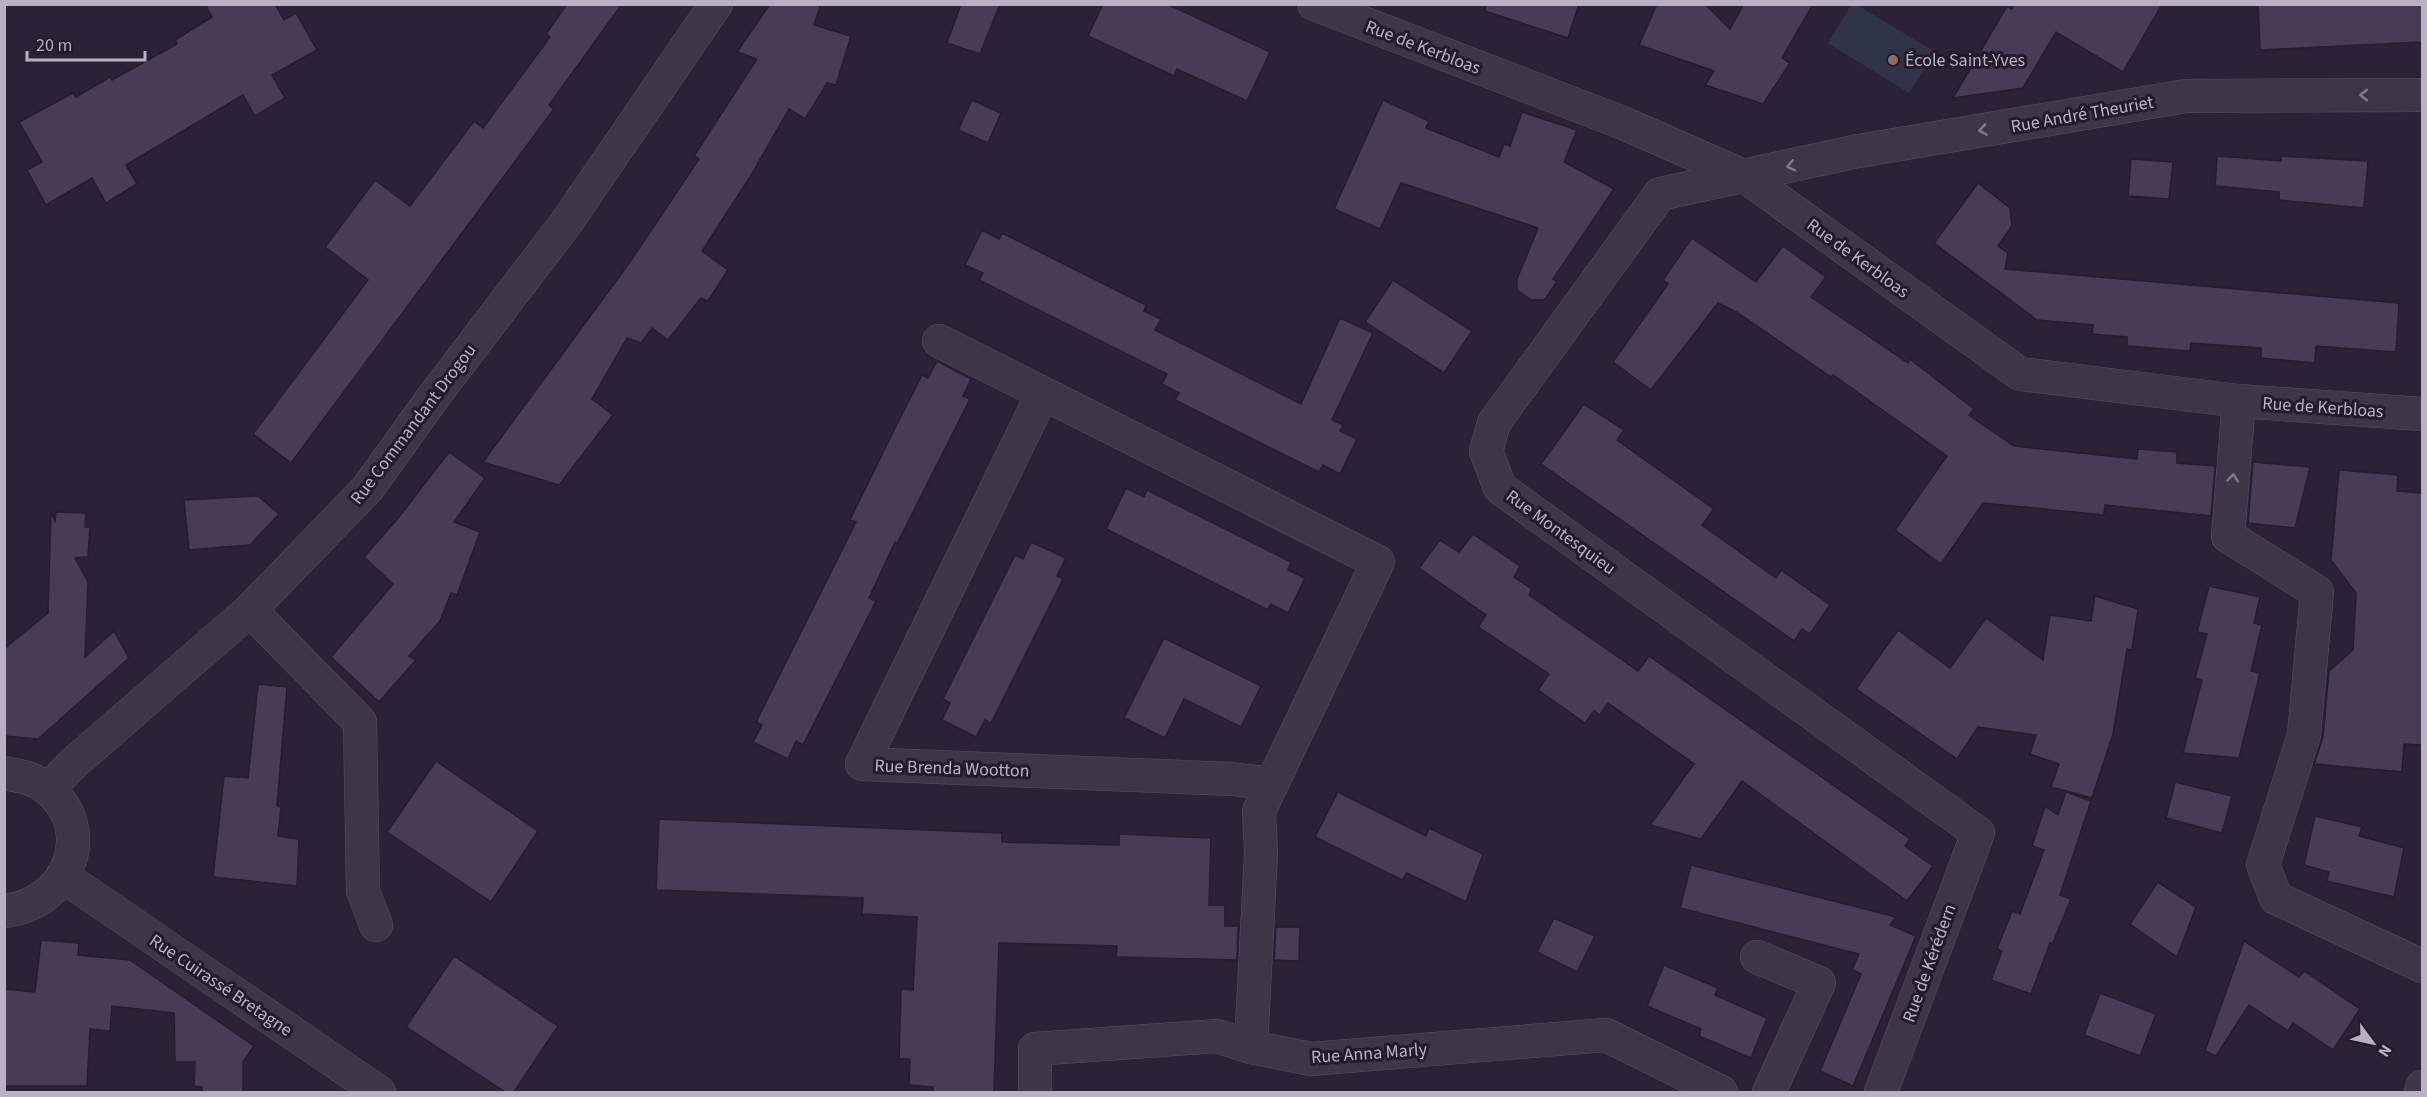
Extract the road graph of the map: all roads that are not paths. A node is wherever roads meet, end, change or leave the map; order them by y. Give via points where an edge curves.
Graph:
1 (716, 4) edge
2 (1314, 4) edge
3 (2422, 95) edge
4 (1746, 177) junction
5 (939, 341) dead end
6 (1042, 395) junction
7 (2239, 401) junction
8 (2422, 414) edge
9 (250, 610) junction
10 (4, 773) edge
11 (1272, 784) junction
12 (48, 789) junction
13 (1977, 833) joint
14 (64, 877) junction
15 (4, 911) edge
16 (376, 925) dead end
17 (1757, 957) dead end
18 (2422, 966) edge
19 (1251, 1047) junction
20 (2422, 1087) edge
21 (379, 1092) edge
22 (1035, 1092) edge
23 (1721, 1092) edge
24 (1769, 1092) edge
25 (1881, 1092) edge
26 (2421, 1092) edge

1 - 9 street, Rue Commandant Drogou via 566,223 368,488
2 - 4 street, Rue de Kerbloas via 1623,123
3 -> 4 street, Rue André Theuriet via 2186,96 1853,152
4 - 7 street, Rue de Kerbloas via 2020,374
4 - 13 street, Rue Montesquieu via 1660,194 1494,423 1486,451 1500,488
5 - 6 street
6 - 11 street via 1378,562
6 - 11 street, Rue Brenda Wootton via 862,764 1232,779
7 - 8 street, Rue de Kerbloas
18 -> 7 street via 2276,898 2263,865 2304,735 2317,592 2228,536
9 - 12 street, Rue Commandant Drogou
9 - 16 street via 360,722 363,891
10 - 12 street via 30,778
11 - 19 street via 1259,811 1261,853
12 - 14 street via 65,811 72,835
13 - 25 street, Rue de Kérédern
14 - 15 street via 45,898 24,909
14 - 21 street, Rue Cuirassé Bretagne
17 - 24 street via 1819,983
19 - 22 street, Rue Anna Marly via 1217,1036 1035,1049
19 - 23 street, Rue Anna Marly via 1311,1059 1606,1035
20 - 26 street

